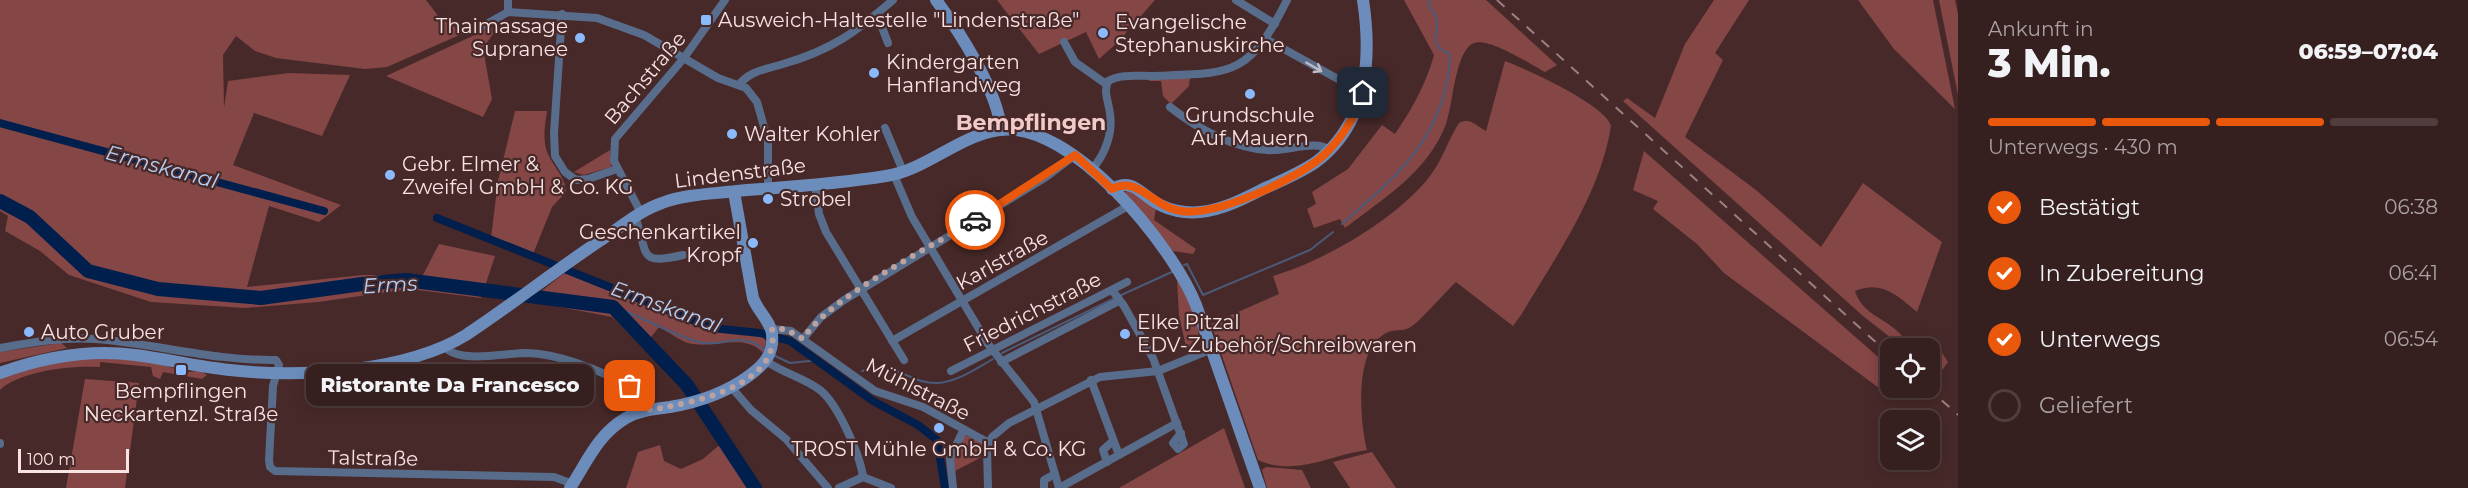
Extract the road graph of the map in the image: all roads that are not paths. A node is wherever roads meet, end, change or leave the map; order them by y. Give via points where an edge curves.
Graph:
1 (508, 0) edge
2 (725, 0) edge
3 (893, 0) edge
4 (936, 0) edge
5 (1236, 0) edge
6 (1287, 0) edge
7 (1363, 0) edge
8 (507, 12) junction
9 (562, 14) junction
10 (877, 14) junction
11 (1275, 24) junction
12 (476, 30) dead end
13 (1266, 39) junction
14 (1064, 42) dead end
15 (888, 44) dead end
16 (684, 58) junction
17 (1106, 84) junction
18 (738, 86) junction
19 (1363, 93) junction
20 (1170, 107) dead end
21 (885, 128) dead end
22 (1001, 130) junction
23 (1329, 150) junction
24 (1075, 155) junction
25 (617, 169) junction
26 (1092, 169) junction
27 (898, 173) junction
28 (815, 184) junction
29 (768, 189) junction
30 (1112, 189) junction
31 (734, 192) junction
32 (1128, 207) junction
33 (638, 215) junction
34 (930, 248) junction
35 (683, 255) dead end
36 (1127, 282) dead end
37 (861, 289) junction
38 (1112, 290) junction
39 (962, 301) junction
40 (1119, 301) junction
41 (65, 339) junction
42 (803, 339) junction
43 (892, 341) junction
44 (446, 347) junction
45 (770, 347) junction
46 (0, 348) edge
47 (1212, 349) junction
48 (993, 351) junction
49 (77, 354) junction
50 (904, 360) dead end
51 (1001, 362) junction
52 (951, 371) dead end
53 (1158, 371) junction
54 (276, 372) junction
55 (0, 373) edge
56 (1091, 380) junction
57 (732, 388) junction
58 (1036, 408) junction
59 (650, 410) junction
60 (1177, 423) junction
61 (963, 431) junction
62 (1181, 433) dead end
63 (1113, 441) junction
64 (989, 444) junction
65 (1119, 455) junction
66 (1107, 462) junction
67 (1054, 474) junction
68 (863, 477) junction
69 (571, 486) edge
70 (828, 488) edge
71 (839, 488) edge
72 (891, 488) edge
73 (954, 488) edge
74 (988, 488) edge
75 (1044, 488) edge
76 (1059, 488) edge
77 (1260, 488) edge

1 - 8 street
2 - 16 street, Bachstraße
3 - 10 street
4 - 22 street via 974,60
5 - 11 street
6 - 11 street
7 - 19 street via 1367,49
8 - 9 street
8 - 12 street
9 - 16 street via 597,18 628,28
9 - 25 street via 555,156 565,172 576,180
10 - 15 street
10 - 18 street via 846,39 752,73
11 - 13 street
13 - 17 street via 1238,65 1215,74 1126,76
13 -> 19 street
14 - 17 street via 1075,62
16 - 18 street
16 - 25 street, Bachstraße via 615,139
17 - 26 street via 1110,122 1104,152
18 - 29 street via 754,97 762,118 769,147
19 - 23 street via 1351,121
20 - 23 street via 1194,124 1243,146 1276,151 1318,144
21 - 27 street
22 - 24 street via 1033,135
22 - 27 street, Lindenstraße via 975,137
23 - 30 street via 1298,172 1213,209 1174,210 1132,185
24 - 26 street
24 - 34 street
25 - 33 street, Bachstraße
26 - 30 street
27 - 28 street, Lindenstraße
27 - 34 street via 906,207
28 - 29 street, Lindenstraße
28 - 37 street via 822,223
29 - 31 street, Lindenstraße
30 - 32 street
31 - 33 street, Lindenstraße via 674,199
31 - 45 street via 753,298
32 - 39 street, Karlstraße
32 - 47 street via 1180,270
33 - 35 street, Bachstraße via 645,250 654,260
33 - 44 street, Lindenstraße
34 - 37 street
34 - 39 street
36 - 38 street, Friedrichstraße
37 - 42 street via 822,316
37 - 43 street
38 - 40 street
38 - 48 street, Friedrichstraße
39 - 43 street, Karlstraße
39 - 48 street
40 - 51 street
40 - 53 street
41 - 46 street
41 - 49 street
41 - 54 street via 110,340 215,357 276,360
42 - 45 street, Mühlstraße via 785,329
42 - 61 street, Mühlstraße via 875,391 923,407
43 - 50 street
44 - 54 street, Lindenstraße via 412,360 325,371
44 - 59 street via 463,356 525,353 562,359 639,391 646,397
45 - 57 street
45 - 68 street via 827,396
47 - 53 street
47 - 77 street
48 - 51 street
48 - 52 street, Friedrichstraße
49 - 54 street, Lindenstraße via 133,354 231,370
49 - 55 street, Lindenstraße via 36,361
51 - 58 street via 1031,396
53 - 56 street via 1116,373
53 - 60 street
54 - 69 street, Talstraße via 269,460 275,471 554,477
56 - 58 street
56 - 63 street
57 - 59 street via 689,403
57 - 70 street via 786,439
58 - 64 street via 1003,426
58 - 67 street
59 - 69 street via 627,418 604,435
60 - 62 street
60 - 65 street
61 - 64 street, Mühlstraße
61 - 73 street via 950,458
63 - 65 street
63 - 66 street via 1103,450
64 - 74 street via 985,460
65 - 66 street
66 - 76 street
67 - 75 street via 1044,480
67 - 76 street
68 - 71 street
68 - 72 street

